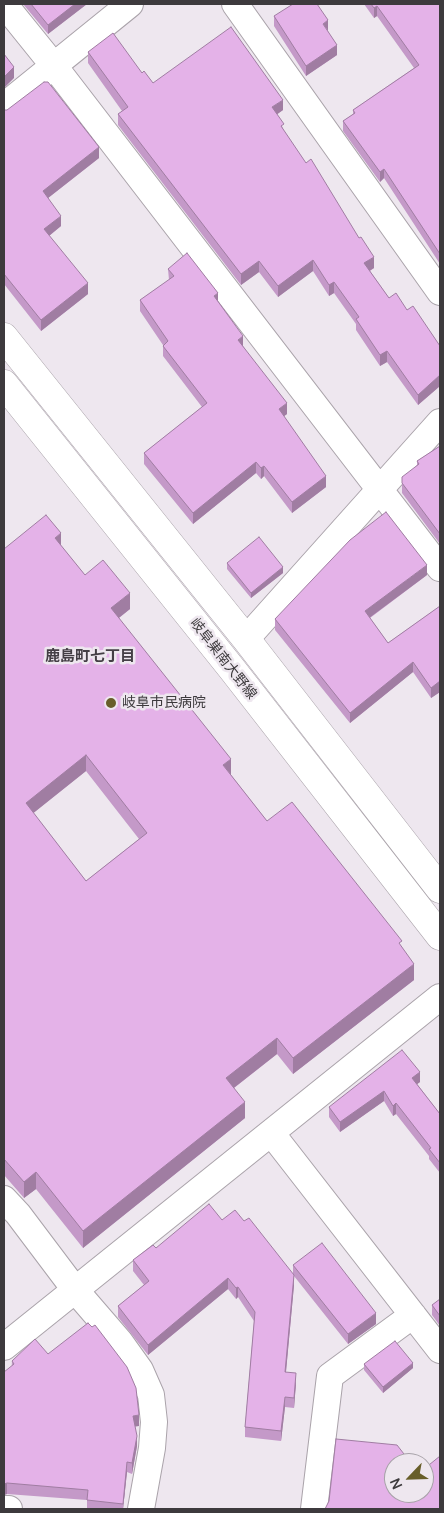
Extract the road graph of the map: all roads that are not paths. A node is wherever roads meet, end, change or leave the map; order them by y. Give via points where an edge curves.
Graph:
1 (4, 4) edge
2 (130, 4) edge
3 (235, 4) edge
4 (54, 66) junction
5 (4, 106) edge
6 (440, 292) edge
7 (4, 337) edge
8 (4, 384) edge
9 (440, 422) edge
10 (380, 487) junction
11 (440, 568) edge
12 (246, 639) junction
13 (440, 889) edge
14 (440, 936) edge
15 (440, 997) edge
16 (272, 1134) junction
17 (4, 1199) edge
18 (76, 1290) junction
19 (413, 1315) junction
20 (4, 1347) edge
21 (440, 1350) edge
22 (4, 1509) edge
23 (9, 1509) edge
24 (141, 1509) edge
25 (314, 1509) edge

1 - 4 street
2 - 4 street
3 - 6 street
4 - 5 street
4 - 10 street
7 - 12 main road
8 - 14 main road, 岐阜巣南大野線
9 - 10 street
10 - 11 street
10 - 12 street
12 - 13 main road
15 - 16 street
16 - 18 street
16 - 19 street
17 - 18 street
18 - 20 street
18 - 24 street via 140,1370 151,1395 152,1448
19 - 21 street
19 - 25 street via 330,1376
22 - 23 street

